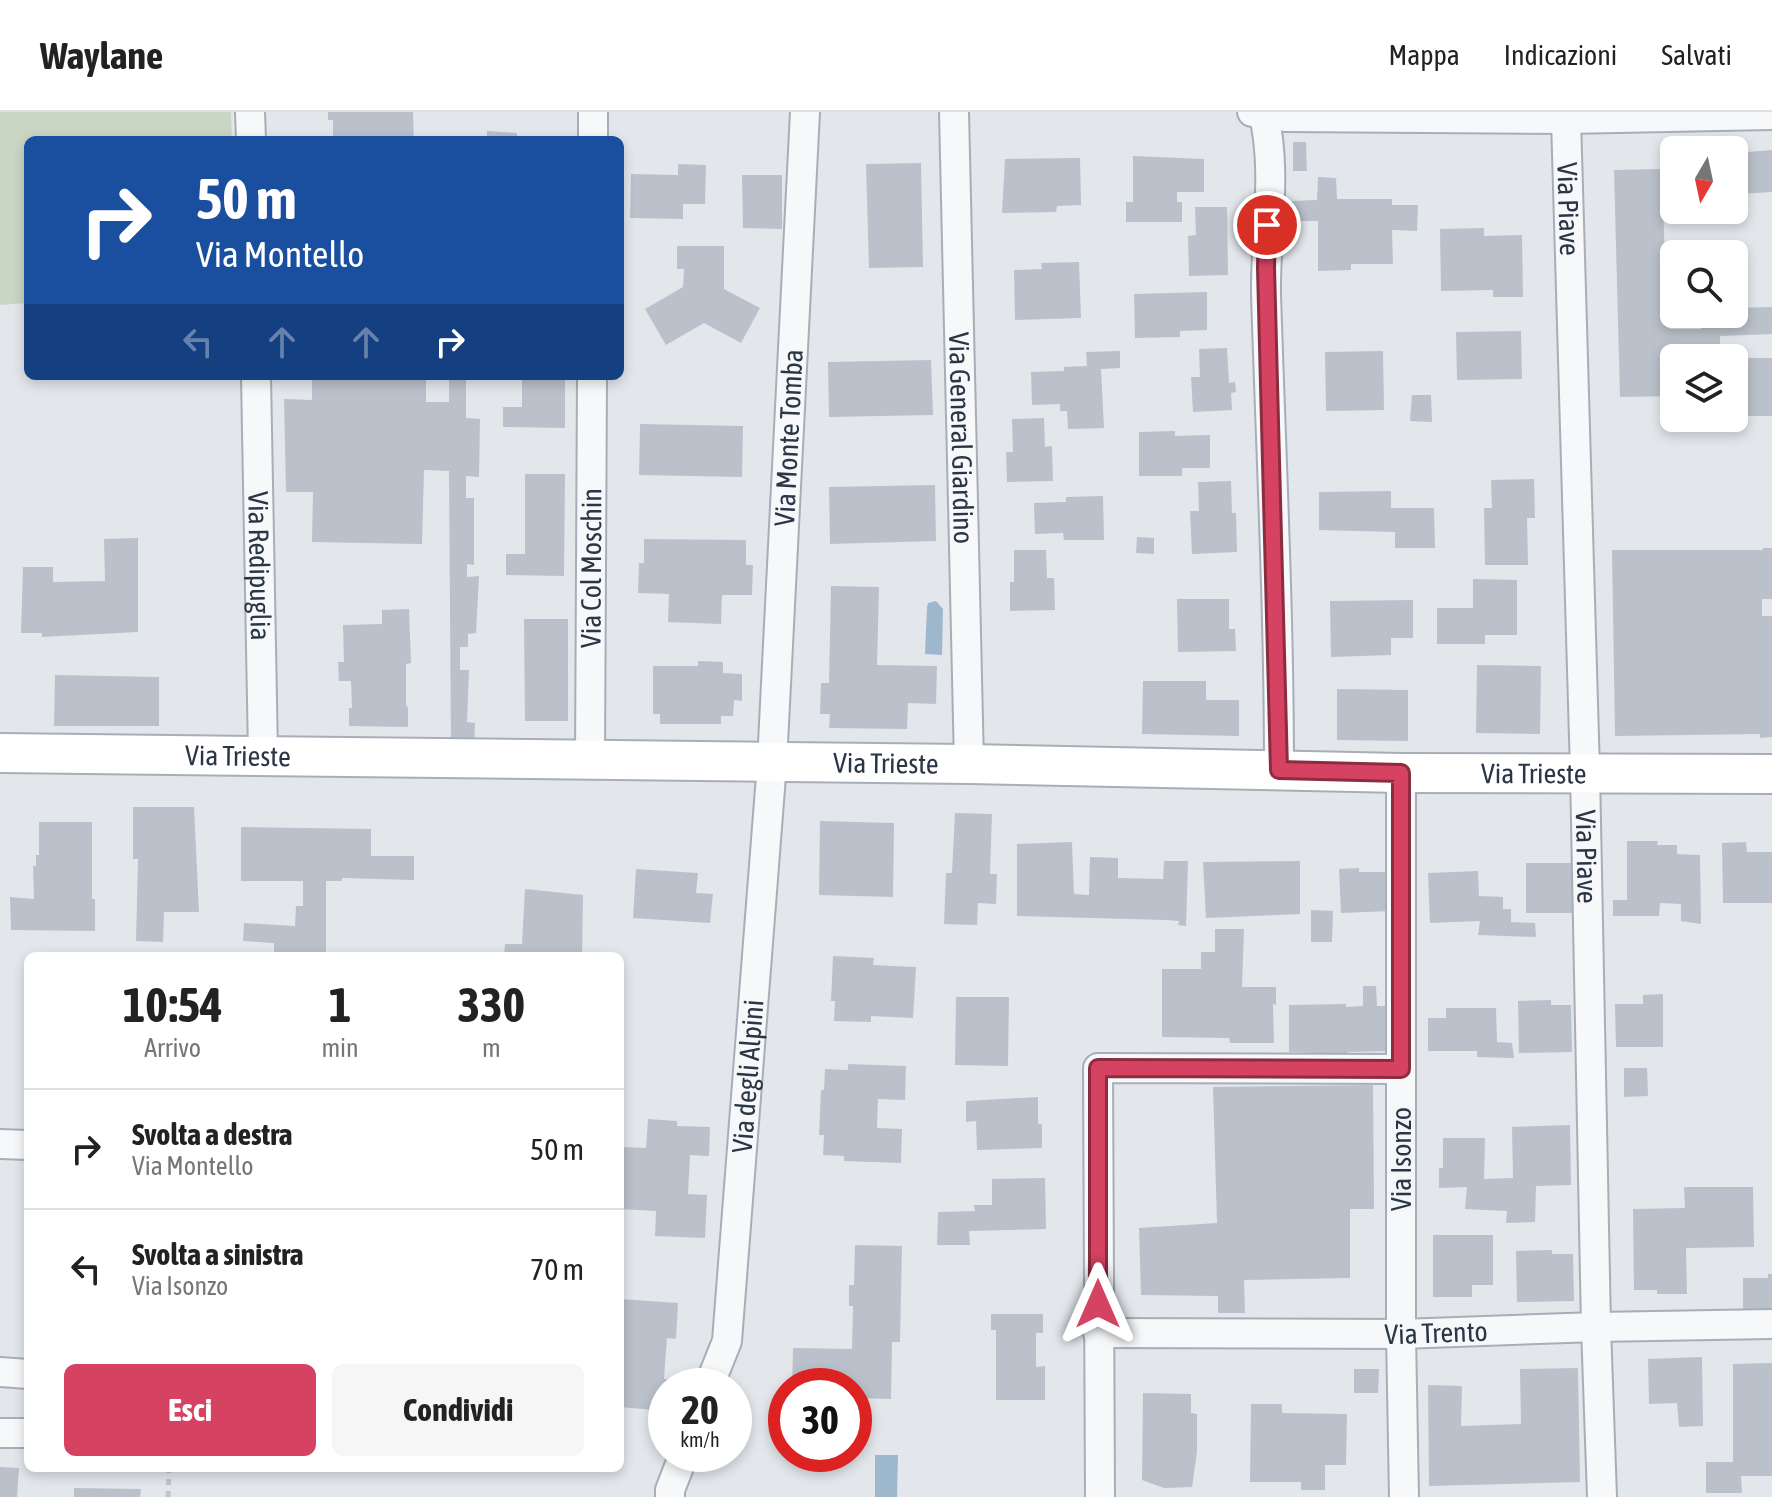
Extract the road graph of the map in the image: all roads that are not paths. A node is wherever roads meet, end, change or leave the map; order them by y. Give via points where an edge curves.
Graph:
1 (250, 112) edge
2 (593, 112) edge
3 (805, 112) edge
4 (954, 112) edge
5 (1260, 112) edge
6 (1772, 115) edge
7 (1566, 119) junction
8 (251, 136) edge
9 (593, 136) edge
10 (256, 380) edge
11 (592, 380) edge
12 (0, 753) edge
13 (263, 754) junction
14 (590, 760) junction
15 (772, 763) junction
16 (969, 764) junction
17 (1279, 770) junction
18 (1585, 772) junction
19 (1401, 773) junction
20 (1772, 774) edge
21 (1401, 1069) junction
22 (0, 1144) edge
23 (24, 1145) edge
24 (1772, 1324) edge
25 (1596, 1327) junction
26 (1098, 1333) junction
27 (1401, 1334) junction
28 (716, 1368) edge
29 (0, 1372) edge
30 (24, 1374) edge
31 (0, 1433) edge
32 (24, 1433) edge
33 (678, 1472) edge
34 (670, 1497) edge
35 (1100, 1497) edge
36 (1404, 1497) edge
37 (1602, 1497) edge

1 - 8 street
2 - 9 street
3 - 15 street, Via Monte Tomba
4 - 16 street, Via General Giardino
5 - 7 street via 1285,117
5 - 17 street via 1269,178 1266,268
6 - 7 street
7 - 18 street, Via Piave
10 - 13 street, Via Redipuglia
11 - 14 street, Via Col Moschin
12 - 13 street, Via Trieste
13 - 14 street, Via Trieste
14 - 15 street, Via Trieste
15 - 16 street, Via Trieste
15 - 28 street, Via degli Alpini via 727,1341
16 - 17 street, Via Trieste
17 - 19 street, Via Trieste
18 - 19 street, Via Trieste
18 - 20 street, Via Trieste
18 - 25 street, Via Piave
19 - 21 street, Via Isonzo
21 - 26 street via 1098,1068
21 - 27 street, Via Isonzo
22 - 23 street
24 - 25 street, Via Trento
25 - 27 street, Via Trento
25 - 37 street, Via Piave
26 - 27 street, Via Trento
26 - 35 street
27 - 36 street, Via Isonzo
29 - 30 street
31 - 32 street
33 - 34 street

